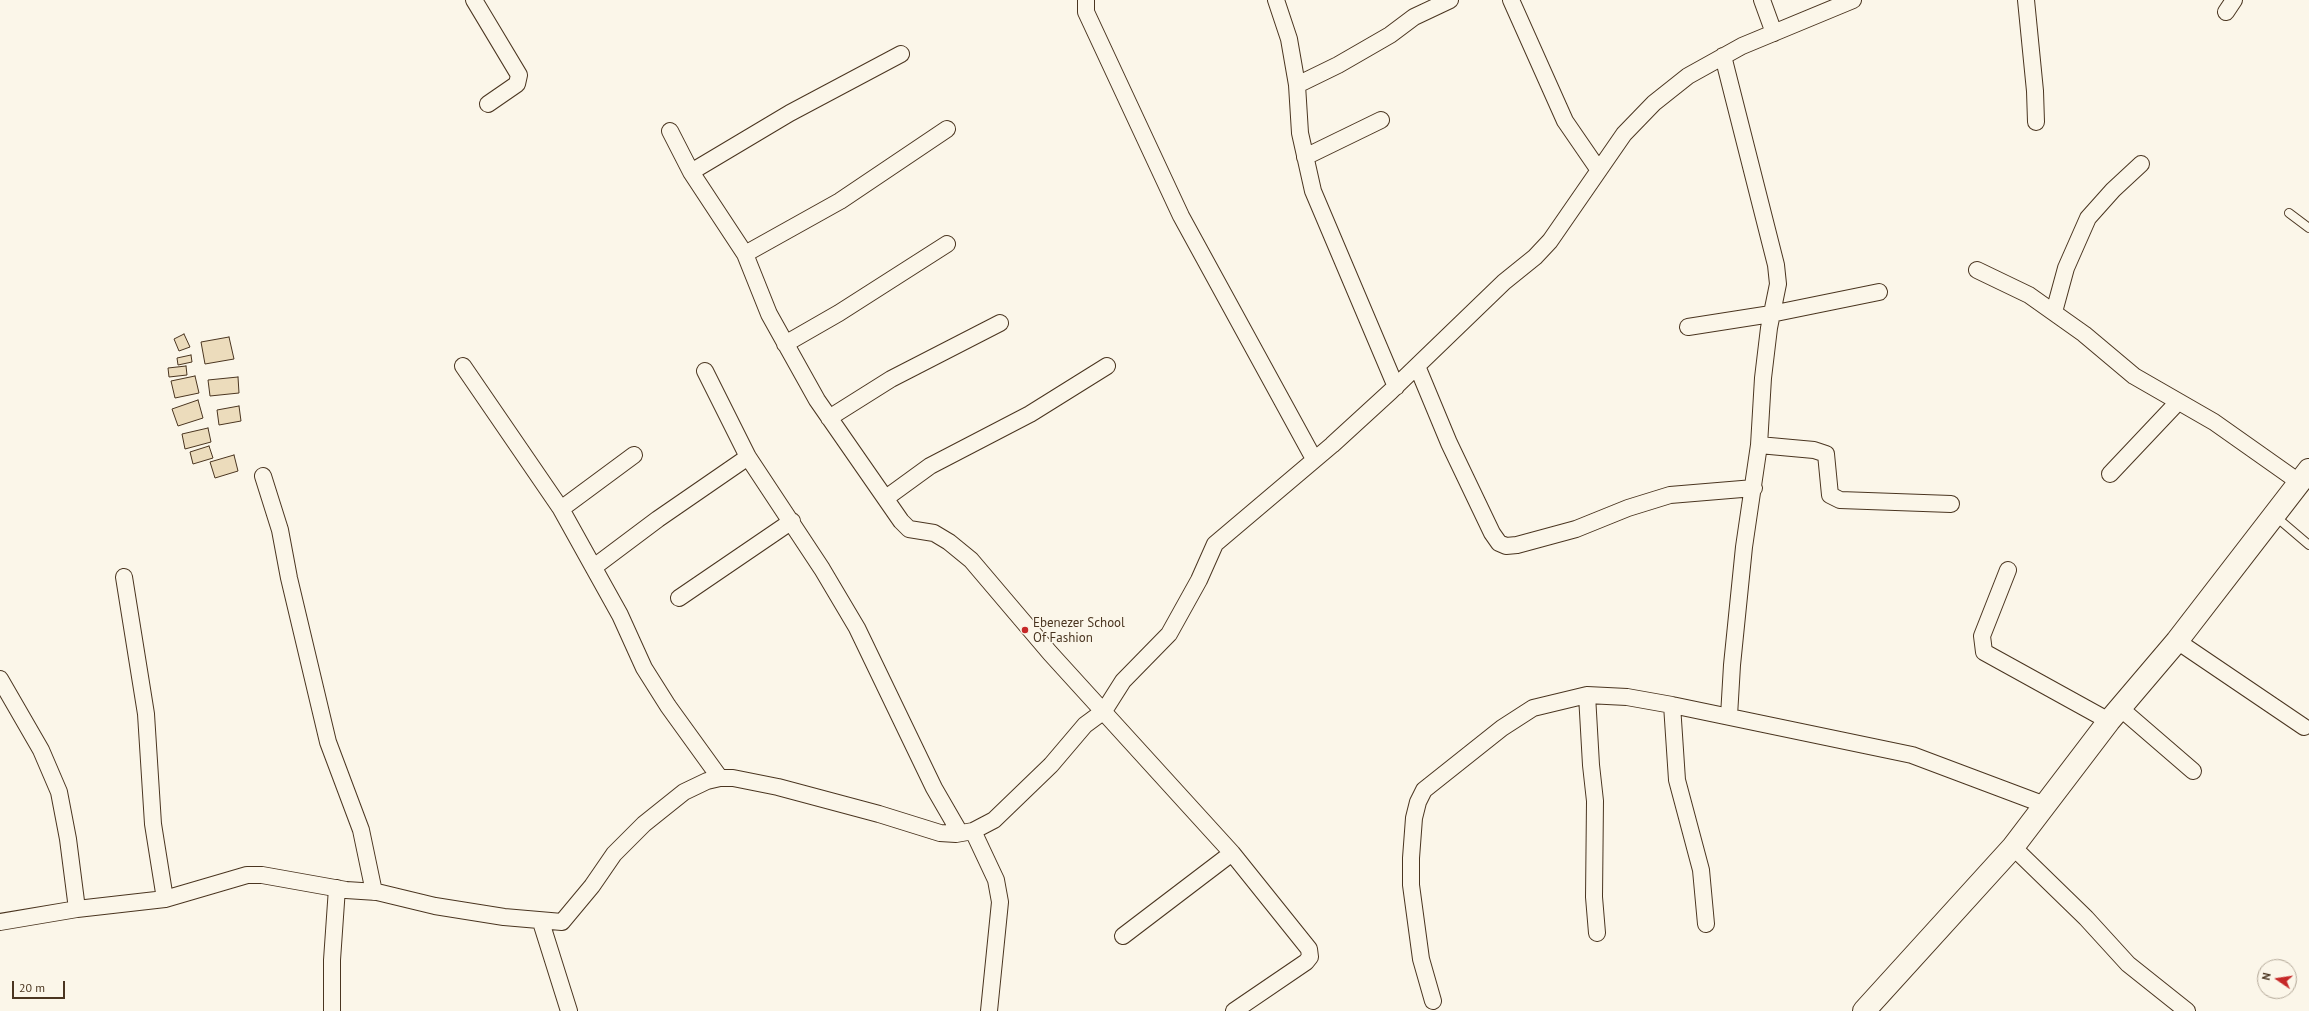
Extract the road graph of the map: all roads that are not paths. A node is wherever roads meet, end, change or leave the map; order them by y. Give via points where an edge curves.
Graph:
1 (474, 0) edge
2 (1086, 0) edge
3 (1276, 0) edge
4 (1450, 0) edge
5 (1511, 0) edge
6 (1762, 0) edge
7 (1853, 0) edge
8 (2026, 0) edge
9 (1774, 33) junction
10 (901, 54) dead end
11 (1723, 56) junction
12 (1297, 85) junction
13 (488, 104) dead end
14 (1380, 120) dead end
15 (2036, 122) dead end
16 (948, 129) dead end
17 (670, 131) dead end
18 (1305, 157) junction
19 (2141, 164) dead end
20 (1598, 169) junction
21 (691, 172) junction
22 (2289, 213) dead end
23 (2309, 228) edge
24 (947, 244) dead end
25 (745, 254) junction
26 (1977, 270) dead end
27 (1878, 292) dead end
28 (2054, 312) junction
29 (1771, 314) junction
30 (1000, 323) dead end
31 (1688, 327) dead end
32 (785, 344) junction
33 (463, 366) dead end
34 (1107, 366) dead end
35 (1417, 366) junction
36 (705, 371) dead end
37 (1396, 387) junction
38 (2178, 402) junction
39 (829, 418) junction
40 (1759, 445) junction
41 (634, 455) dead end
42 (748, 457) junction
43 (1314, 459) junction
44 (2110, 474) dead end
45 (263, 476) dead end
46 (2304, 476) edge
47 (1754, 488) junction
48 (886, 498) junction
49 (1951, 504) dead end
50 (561, 509) junction
51 (2275, 515) junction
52 (792, 521) junction
53 (2309, 545) edge
54 (594, 567) junction
55 (2008, 570) dead end
56 (124, 577) dead end
57 (678, 598) dead end
58 (2177, 641) junction
59 (0, 679) edge
60 (1587, 695) junction
61 (1672, 705) junction
62 (1104, 711) junction
63 (2114, 714) junction
64 (1729, 716) junction
65 (2304, 727) dead end
66 (2193, 771) dead end
67 (720, 778) junction
68 (2045, 805) junction
69 (967, 832) junction
70 (2013, 847) junction
71 (1232, 853) junction
72 (337, 888) junction
73 (374, 892) junction
74 (165, 899) junction
75 (77, 909) junction
76 (0, 922) edge
77 (540, 922) junction
78 (1706, 924) dead end
79 (1597, 934) dead end
80 (1123, 936) dead end
81 (1433, 1000) dead end
82 (1870, 1009) edge
83 (332, 1011) edge
84 (569, 1011) edge
85 (989, 1011) edge
86 (1234, 1011) edge
87 (2187, 1011) edge

1 - 13 street via 519,75 517,84
2 - 43 street via 1086,12 1181,216
3 - 12 street via 1289,39
4 - 12 street via 1414,17 1390,35
5 - 20 street via 1565,121
6 - 9 street
7 - 9 street
8 - 15 street
9 - 11 street
10 - 21 street via 790,113
11 - 20 street via 1688,76 1654,103 1624,134
11 - 29 street via 1776,265 1778,284
12 - 18 street via 1300,133
14 - 18 street
16 - 25 street via 840,201
17 - 21 street
18 - 37 street via 1313,190
19 - 28 street via 2088,218 2066,268
20 - 35 street via 1550,241
21 - 25 street
22 - 23 lane
24 - 32 street
25 - 32 street via 769,314
26 - 28 street via 2013,286
27 - 29 street
28 - 38 street via 2134,376
29 - 31 street
29 - 40 street via 1763,378
30 - 39 street via 891,379
32 - 39 street
33 - 50 street
34 - 48 street via 1030,414 930,466
35 - 37 street
35 - 47 street via 1449,443 1492,533 1499,543 1506,546 1576,529 1628,508 1670,495
36 - 42 street
37 - 43 street
38 - 44 street
38 - 46 street
39 - 48 street
40 - 47 street
40 - 49 street via 1814,450 1826,454 1830,495 1840,500
41 - 50 street
42 - 52 street
42 - 54 street
43 - 62 street via 1215,544 1199,580 1169,634 1123,681
45 - 73 street via 280,530 326,735 361,830
46 - 51 street
47 - 64 street via 1744,547
48 - 62 street via 909,529 934,533 971,560 1050,653
50 - 54 street
51 - 53 lane
51 - 58 street
52 - 57 street
52 - 69 street via 857,628 934,788
54 - 67 street via 620,615 644,668
55 - 63 street via 1982,636 1984,652
56 - 74 street via 146,714 155,839
58 - 63 street
58 - 65 street
59 - 75 street via 41,750 59,792
60 - 61 street via 1627,697
60 - 79 street via 1595,801 1594,897
60 - 81 street via 1533,708 1502,728 1424,790 1414,818 1411,885 1421,959
61 - 64 street
61 - 78 street via 1677,780 1701,870
62 - 69 street via 1085,725 1051,765 1008,808 994,820
62 - 71 street
63 - 66 street
63 - 68 street
64 - 68 street via 1912,755
67 - 69 street via 778,787 940,833
67 - 77 street via 684,792 644,824 614,854 562,922
68 - 70 street
69 - 85 street via 996,880 1000,902
70 - 82 street
70 - 87 street via 2086,918 2128,964
71 - 80 street
71 - 86 street via 1309,949 1310,957
72 - 73 street
72 - 74 street via 262,875 248,875
72 - 83 street via 332,960
73 - 77 street via 435,906
74 - 75 street
75 - 76 street
77 - 84 street

